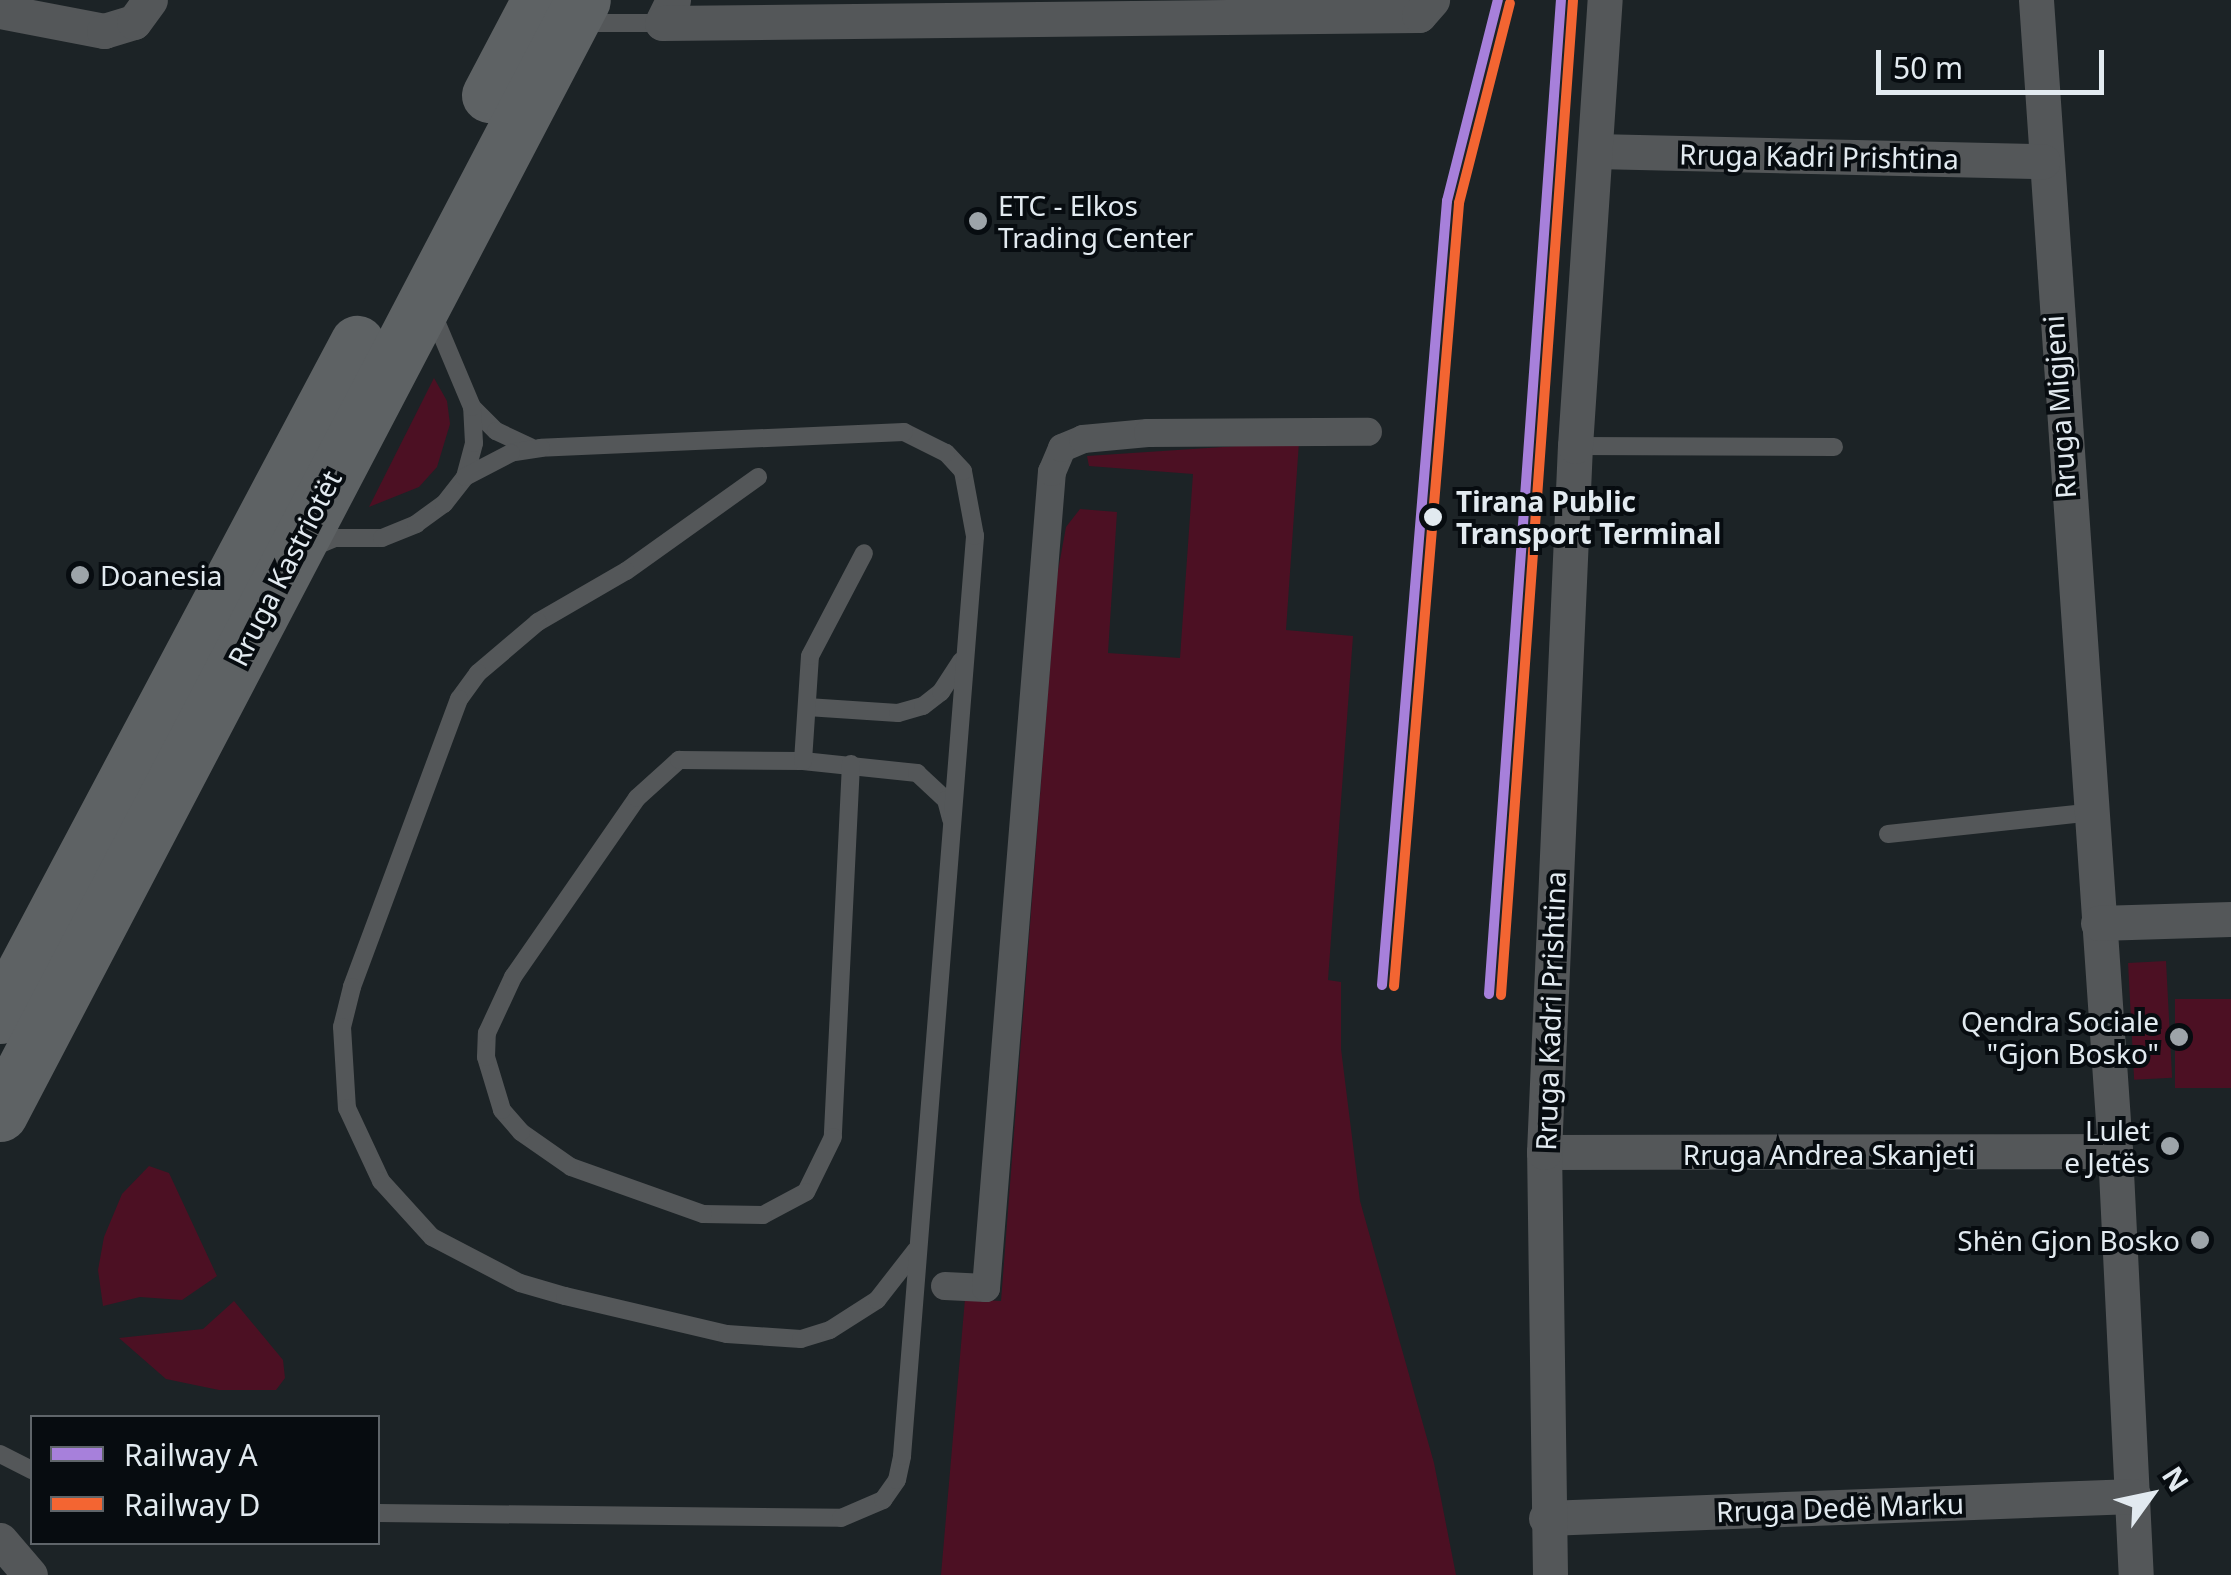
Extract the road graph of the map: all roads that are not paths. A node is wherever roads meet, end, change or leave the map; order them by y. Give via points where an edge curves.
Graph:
1 (150, 0) edge
2 (1432, 0) edge
3 (1605, 0) edge
4 (2036, 0) edge
5 (564, 8) edge
6 (1046, 10) edge
7 (0, 11) edge
8 (667, 11) edge
9 (1594, 150) junction
10 (2043, 160) junction
11 (434, 275) junction
12 (472, 407) junction
13 (1368, 432) dead end
14 (1575, 446) junction
15 (1834, 446) dead end
16 (541, 448) junction
17 (465, 477) junction
18 (758, 477) dead end
19 (864, 553) dead end
20 (284, 571) junction
21 (965, 651) junction
22 (807, 707) junction
23 (803, 762) junction
24 (851, 764) junction
25 (2086, 813) junction
26 (953, 829) junction
27 (1888, 834) dead end
28 (2231, 919) edge
29 (2098, 923) junction
30 (0, 1016) edge
31 (0, 1114) edge
32 (2114, 1151) junction
33 (1544, 1152) junction
34 (920, 1242) junction
35 (945, 1286) dead end
36 (0, 1454) edge
37 (30, 1469) edge
38 (2134, 1496) junction
39 (380, 1513) edge
40 (1546, 1518) junction
41 (1550, 1575) edge
42 (2136, 1575) edge

1 - 7 street via 134,22 104,32
2 - 6 street via 1419,15
3 - 9 street, Rruga Kadri Prishtina
4 - 10 street, Rruga Migjeni
5 - 8 lane
5 - 11 main road, Rruga Kastriotët
5 - 30 main road, Rruga Kastriotët
6 - 8 street
9 - 10 street, Rruga Kadri Prishtina
9 - 14 street, Rruga Kadri Prishtina
10 - 25 street, Rruga Migjeni
11 - 12 lane via 432,311
11 - 20 main road, Rruga Kastriotët
12 - 16 lane via 516,444
12 - 17 lane via 474,443
13 - 35 street via 1148,433 1083,439 1062,448 1052,472 986,1288
14 - 15 lane
14 - 33 street, Rruga Kadri Prishtina
16 - 17 lane via 511,453
16 - 21 lane via 869,432 925,439 946,452 971,491
17 - 20 lane via 416,524 382,538 336,538 312,546
18 - 34 lane via 538,622 478,673 459,699 352,987 342,1027 347,1108 381,1181 432,1237 520,1284 601,1304 764,1340 801,1339 830,1330 878,1300
19 - 22 lane via 810,656
20 - 31 main road, Rruga Kastriotët
21 - 22 lane via 941,692 923,706 898,713
21 - 26 lane
22 - 23 lane
23 - 24 lane
23 - 24 lane via 678,760 638,798 564,897 494,1013 486,1057 502,1110 546,1152 703,1214 734,1219 763,1215 806,1192 833,1137
24 - 26 lane via 917,773 946,800
25 - 27 lane
25 - 29 street, Rruga Migjeni
26 - 34 lane
28 - 29 street
29 - 32 street, Rruga Migjeni
32 - 33 street, Rruga Andrea Skanjeti
32 - 38 street, Rruga Migjeni
33 - 40 street, Rruga Kadri Prishtina
34 - 39 lane via 897,1480 864,1512 812,1520
36 - 37 lane
38 - 40 street, Rruga Dedë Marku
38 - 42 street, Rruga Migjeni
40 - 41 street, Rruga Kadri Prishtina

